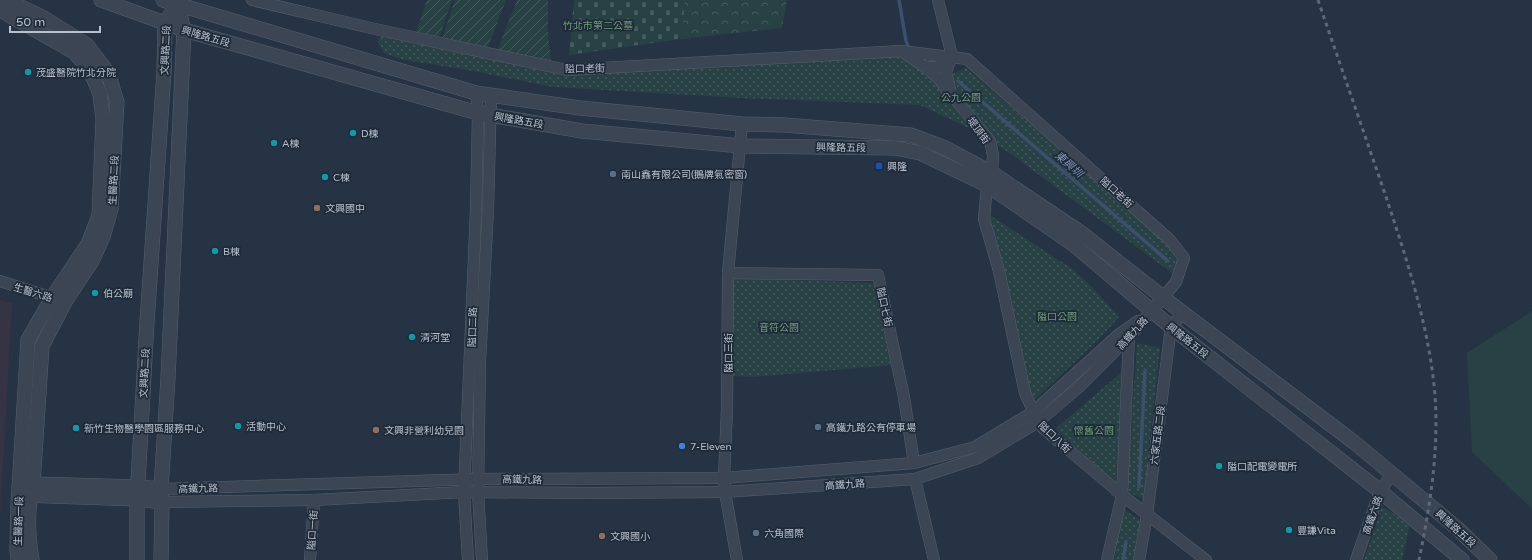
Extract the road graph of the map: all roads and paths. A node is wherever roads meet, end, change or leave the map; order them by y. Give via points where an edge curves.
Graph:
1 (6, 0) edge
2 (101, 0) edge
3 (163, 0) edge
4 (252, 0) edge
5 (938, 0) edge
6 (177, 4) junction
7 (0, 10) edge
8 (165, 23) junction
9 (184, 30) junction
10 (901, 51) junction
11 (952, 56) junction
12 (925, 67) junction
13 (476, 94) junction
14 (951, 94) junction
15 (491, 95) junction
16 (484, 114) junction
17 (742, 124) junction
18 (741, 146) junction
19 (989, 179) junction
20 (728, 273) junction
21 (0, 281) edge
22 (52, 298) junction
23 (1164, 298) junction
24 (65, 302) junction
25 (1151, 311) junction
26 (1183, 313) junction
27 (1171, 327) junction
28 (1129, 337) junction
29 (1036, 417) junction
30 (914, 464) junction
31 (1392, 474) junction
32 (479, 478) junction
33 (724, 478) junction
34 (465, 479) junction
35 (915, 479) junction
36 (26, 489) junction
37 (1380, 491) junction
38 (464, 492) junction
39 (478, 492) junction
40 (725, 492) junction
41 (138, 493) junction
42 (1122, 495) junction
43 (161, 496) junction
44 (314, 500) junction
45 (1147, 515) junction
46 (18, 560) edge
47 (32, 560) edge
48 (137, 560) edge
49 (161, 560) edge
50 (310, 560) edge
51 (468, 560) edge
52 (482, 560) edge
53 (737, 560) edge
54 (934, 560) edge
55 (1107, 560) edge
56 (1139, 560) edge
57 (1206, 560) edge
58 (1356, 560) edge
59 (1462, 560) edge
60 (1490, 560) edge

1 - 24 street, 生醫路二段 via 44,18 87,45 108,73 118,102 111,209 92,261
2 - 8 street, 興隆路五段
3 - 6 street, 興隆路五段
4 - 10 street, 隘口老街 via 567,70
5 - 11 street, 堤頂街
6 - 8 street, 文興路二段
6 - 9 street, 文興路二段
6 - 13 street, 興隆路五段
7 - 22 street, 生醫路二段 via 74,52 90,70 100,94 103,119 99,216 88,244
8 - 9 street, 興隆路五段
8 - 41 street, 文興路二段
9 - 16 street, 興隆路五段
9 - 43 street, 文興路二段
10 - 11 street, 隘口老街
10 - 12 street
11 - 12 street via 938,67
11 - 14 street, 堤頂街 via 946,72
11 - 23 street, 隘口老街 via 967,59 1170,240 1184,258 1174,284
12 - 14 street
13 - 15 street, 興隆路五段
13 - 16 street, 隘口二路
14 - 19 street, 堤頂街 via 990,141 993,155
15 - 16 street, 隘口二路
15 - 17 street, 興隆路五段 via 580,108
16 - 18 street, 興隆路五段 via 582,131
16 - 32 street, 隘口二路
16 - 34 street, 隘口二路 via 476,209
17 - 18 street, 隘口三街
17 - 19 street, 興隆路五段 via 911,135 943,147
18 - 19 street, 興隆路五段 via 895,148 920,154
18 - 20 street, 隘口三街
19 - 23 street, 興隆路五段 via 1080,232
19 - 25 street, 興隆路五段 via 1073,244
19 - 29 street, 隘口八街 via 984,219 999,271 1025,393
20 - 30 street, 隘口七街 via 878,275 904,397
20 - 33 street, 隘口三街
21 - 22 street, 生醫六路
22 - 24 street, 生醫六路
22 - 36 street, 生醫路二段 via 28,340
23 - 25 street, 隘口老街
23 - 26 street, 興隆路五段
24 - 36 street, 生醫路二段 via 42,346
25 - 27 street, 興隆路五段
25 - 28 street, 高鐵九路
25 - 29 street, 高鐵九路 via 1118,335
26 - 27 street
26 - 31 street, 興隆路五段
27 - 37 street, 興隆路五段
27 - 45 street, 六家五路二段
28 - 29 street, 高鐵九路 via 1079,387
28 - 42 street
29 - 30 street, 高鐵九路 via 975,447
29 - 35 street, 高鐵九路 via 978,458
29 - 42 street, 隘口八街 via 1044,429
30 - 33 street, 高鐵九路
31 - 37 street, 高鐵六路
31 - 60 street, 興隆路五段 via 1458,528
32 - 33 street, 高鐵九路
32 - 34 street, 高鐵九路
32 - 39 street, 隘口二路
33 - 40 street, 隘口三街
34 - 38 street, 隘口二路
34 - 43 street, 高鐵九路
35 - 40 street, 高鐵九路
35 - 54 street
36 - 41 street, 高鐵九路
36 - 46 street, 生醫路一段 via 16,550
36 - 47 street, 生醫路一段
37 - 58 street, 高鐵六路
37 - 59 street, 興隆路五段
38 - 39 street, 高鐵九路
38 - 44 street, 高鐵九路
38 - 51 street, 隘口二路
39 - 40 street, 高鐵九路
39 - 52 street, 隘口二路
40 - 53 street, 隘口三街
41 - 43 street, 高鐵九路
41 - 48 street, 文興路二段
42 - 45 street, 隘口八街
42 - 55 street
43 - 44 street, 高鐵九路
43 - 49 street, 文興路二段
44 - 50 street, 隘口一街
45 - 56 street, 六家五路二段
45 - 57 street, 隘口八街

